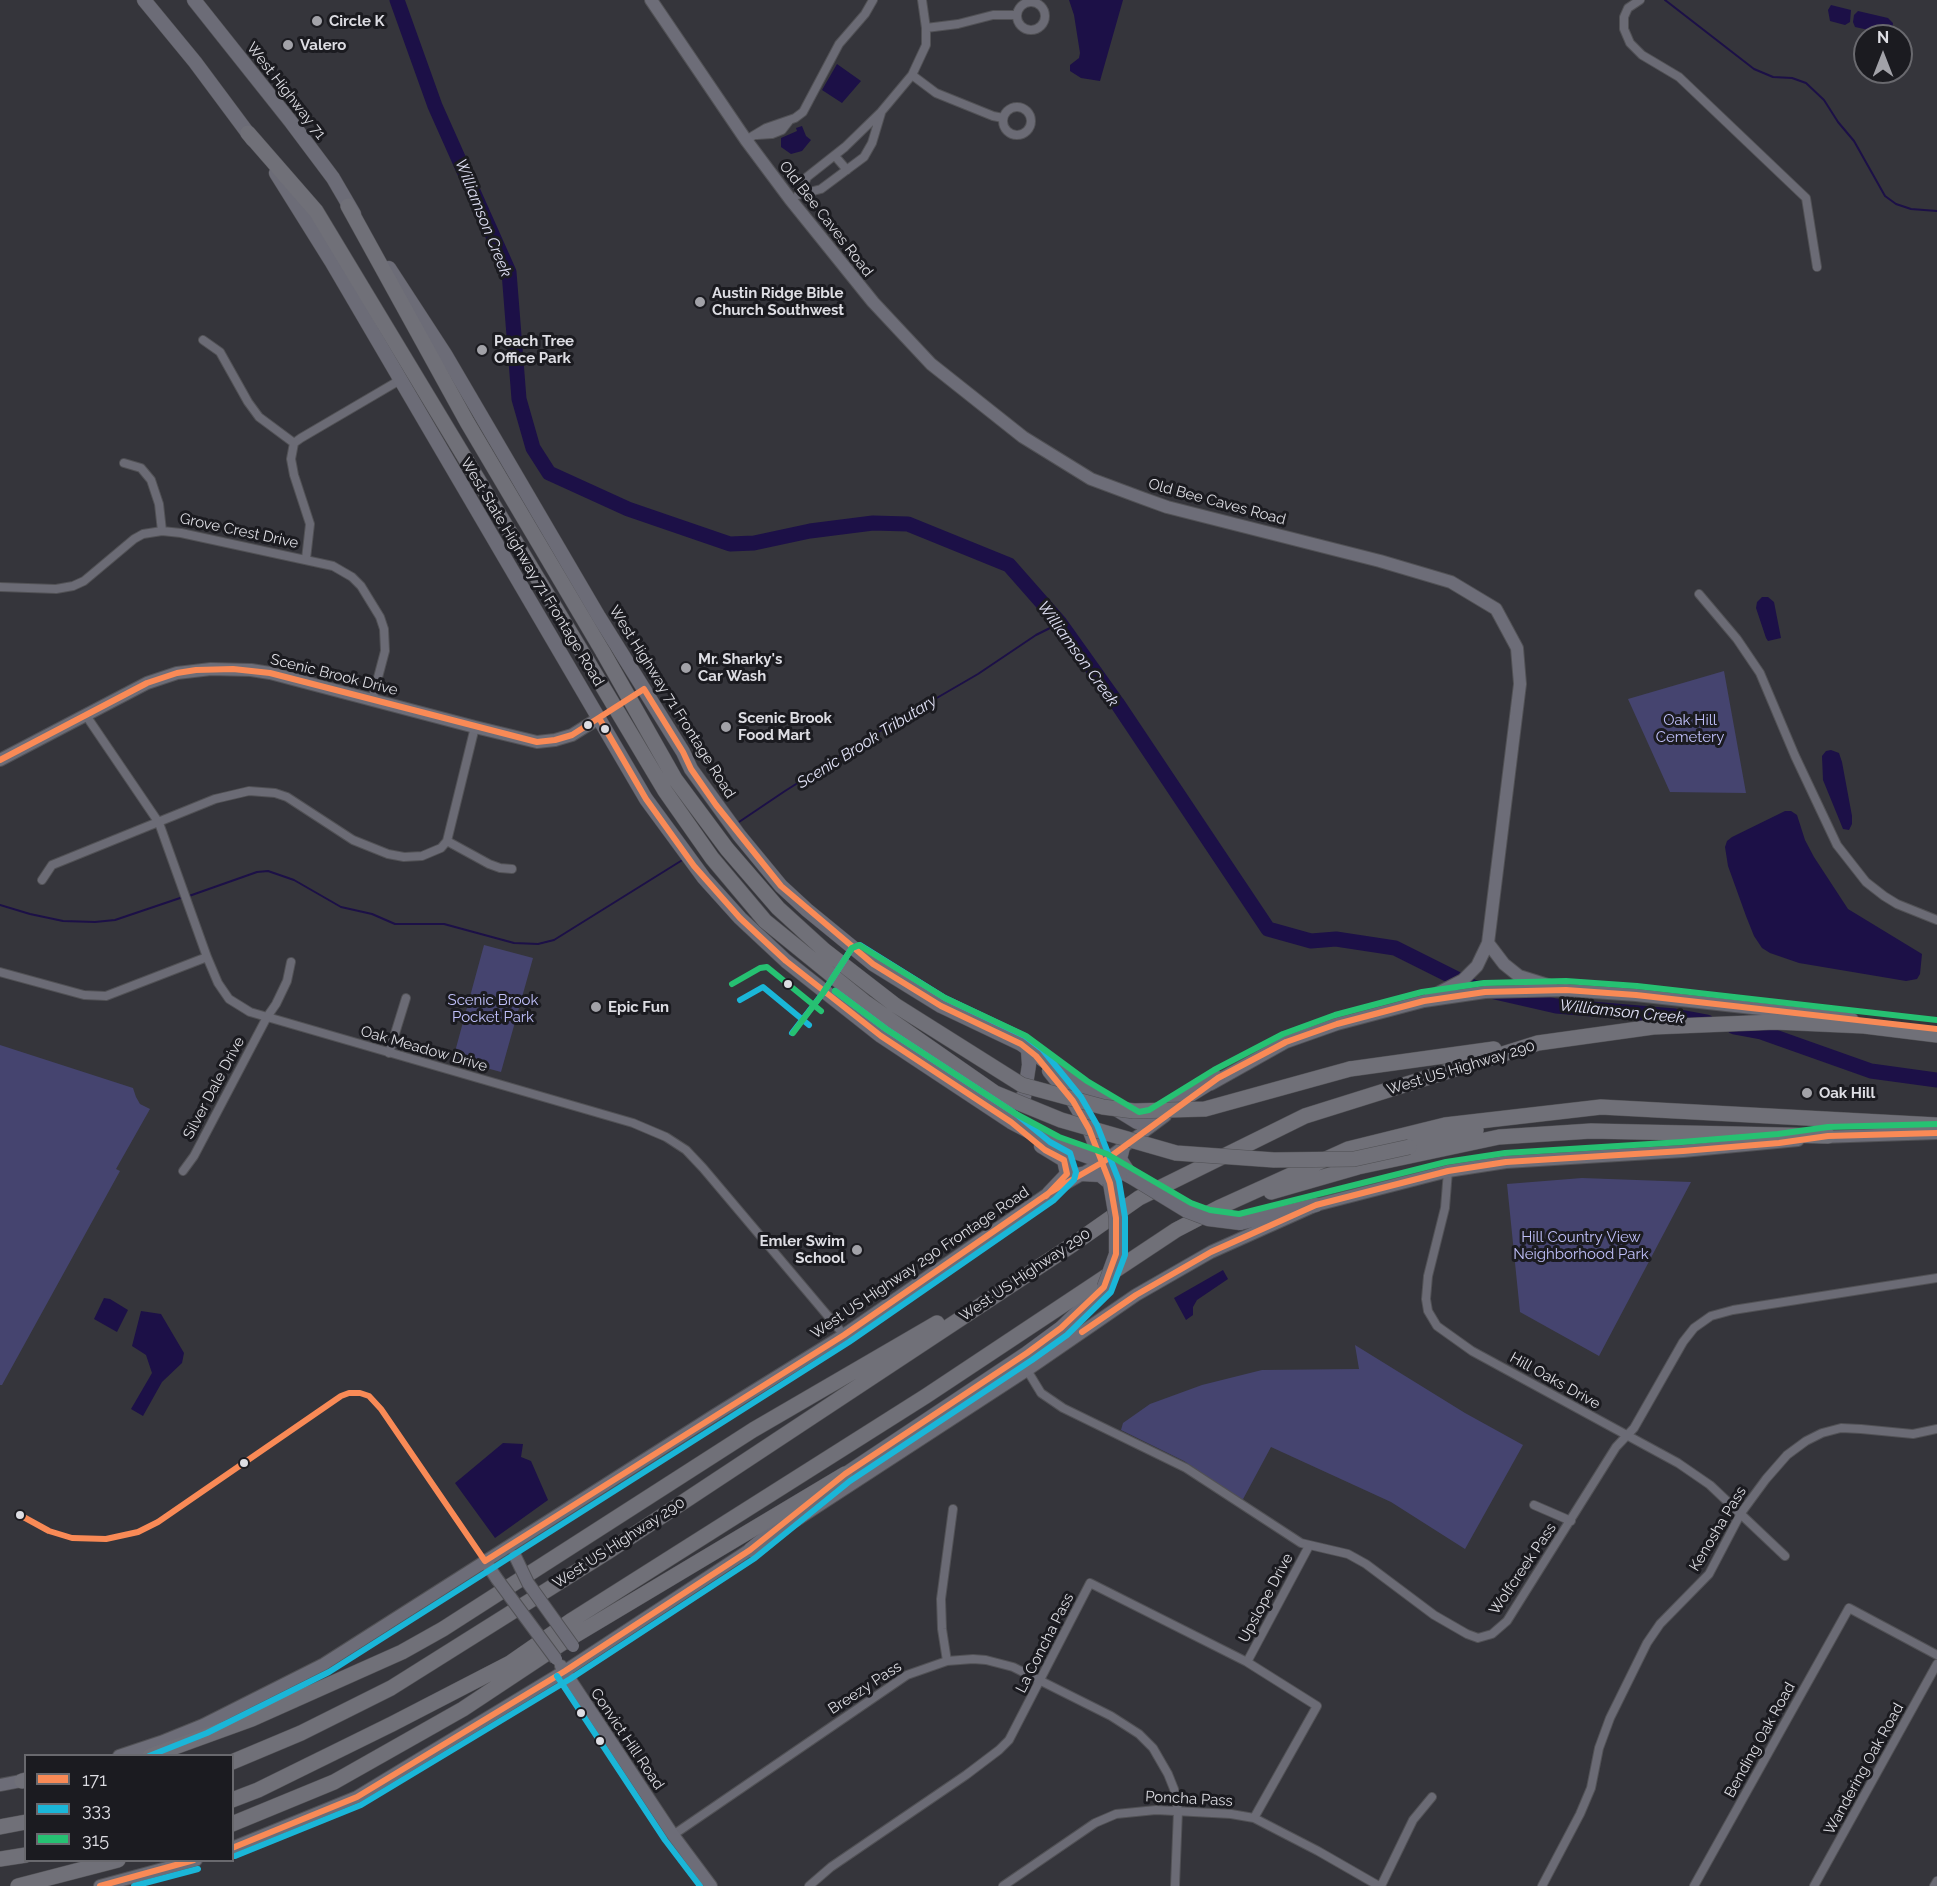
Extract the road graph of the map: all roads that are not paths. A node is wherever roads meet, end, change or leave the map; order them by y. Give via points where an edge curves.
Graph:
1 (144, 0) edge
2 (194, 0) edge
3 (651, 0) edge
4 (873, 0) edge
5 (922, 0) edge
6 (1640, 0) edge
7 (1017, 15) dead end
8 (926, 28) junction
9 (912, 75) junction
10 (881, 112) junction
11 (1003, 118) dead end
12 (248, 133) junction
13 (752, 138) junction
14 (835, 156) junction
15 (847, 170) junction
16 (795, 196) junction
17 (348, 206) junction
18 (1817, 267) dead end
19 (203, 340) dead end
20 (400, 380) junction
21 (294, 443) junction
22 (124, 463) dead end
23 (162, 531) junction
24 (306, 559) junction
25 (0, 587) edge
26 (1699, 594) dead end
27 (372, 700) junction
28 (85, 714) junction
29 (599, 718) junction
30 (475, 728) junction
31 (0, 760) edge
32 (159, 823) junction
33 (447, 841) junction
34 (512, 869) dead end
35 (42, 880) dead end
36 (1937, 920) edge
37 (1488, 943) junction
38 (207, 957) junction
39 (291, 962) dead end
40 (0, 972) edge
41 (1566, 990) junction
42 (879, 992) junction
43 (406, 998) dead end
44 (1424, 1001) junction
45 (941, 1006) junction
46 (267, 1017) junction
47 (1937, 1029) edge
48 (1937, 1035) edge
49 (882, 1036) junction
50 (1538, 1043) junction
51 (389, 1053) junction
52 (1032, 1053) junction
53 (1218, 1078) junction
54 (977, 1099) junction
55 (1528, 1117) junction
56 (1011, 1122) junction
57 (1937, 1125) edge
58 (1937, 1133) edge
59 (1828, 1136) junction
60 (1124, 1146) junction
61 (1103, 1162) junction
62 (183, 1171) dead end
63 (1448, 1171) junction
64 (1080, 1174) junction
65 (1132, 1178) junction
66 (1110, 1183) junction
67 (1049, 1193) junction
68 (1316, 1205) junction
69 (1220, 1207) junction
70 (1072, 1245) junction
71 (1937, 1278) edge
72 (844, 1335) junction
73 (1027, 1370) junction
74 (1937, 1429) edge
75 (1626, 1436) junction
76 (845, 1474) junction
77 (1534, 1505) dead end
78 (953, 1509) dead end
79 (1741, 1513) junction
80 (1570, 1521) junction
81 (522, 1538) junction
82 (1309, 1546) junction
83 (750, 1550) junction
84 (1785, 1556) dead end
85 (485, 1561) junction
86 (659, 1565) junction
87 (568, 1644) junction
88 (600, 1648) junction
89 (1937, 1655) edge
90 (946, 1661) junction
91 (1247, 1662) junction
92 (1937, 1664) edge
93 (565, 1671) junction
94 (1042, 1680) junction
95 (122, 1754) edge
96 (153, 1754) edge
97 (234, 1761) edge
98 (24, 1780) edge
99 (0, 1785) edge
100 (1432, 1797) dead end
101 (234, 1799) edge
102 (1178, 1811) junction
103 (1254, 1818) junction
104 (24, 1822) edge
105 (234, 1823) edge
106 (0, 1827) edge
107 (673, 1835) junction
108 (234, 1847) edge
109 (24, 1856) edge
110 (0, 1859) edge
111 (110, 1862) edge
112 (189, 1862) edge
113 (1937, 1881) edge
114 (18, 1886) edge
115 (100, 1886) edge
116 (711, 1886) edge
117 (809, 1886) edge
118 (1003, 1886) edge
119 (1175, 1886) edge
120 (1380, 1886) edge
121 (1542, 1886) edge
122 (1694, 1886) edge
123 (1814, 1886) edge
124 (1934, 1886) edge

1 - 12 main road, West State Highway 71 Frontage Road
2 - 17 main road, West Highway 71 via 333,178
3 - 13 main road, Old Bee Caves Road
4 - 13 street via 839,44 802,112 782,130
5 - 8 street
6 - 18 street via 1628,8 1624,17 1630,43 1642,55 1679,77 1806,198
7 - 8 street via 993,15
8 - 9 street via 926,45
9 - 10 street
9 - 11 street via 936,93
10 - 14 street
10 - 15 street via 864,157
12 - 20 main road, West State Highway 71 Frontage Road via 331,261
12 - 55 highway, bridge via 316,211 665,790 712,858 765,921 866,1003 995,1093 1061,1120 1176,1153 1274,1160 1354,1159
13 - 16 main road, Old Bee Caves Road
14 - 15 street
14 - 16 street via 807,177
15 - 16 street via 821,189
16 - 37 main road, Old Bee Caves Road via 873,302 931,364 1023,437 1091,479 1167,507 1451,582 1496,609 1517,648 1520,684
17 - 42 highway, bridge via 467,422 675,779 727,849 778,908
17 - 45 main road, West Highway 71 Frontage Road via 445,354 691,769 725,817 781,886 807,910 873,964
19 - 21 street via 220,351 259,417
20 - 21 street
20 - 29 main road, West State Highway 71 Frontage Road
21 - 24 street via 294,475 310,524
22 - 23 street via 141,468 151,480
23 - 24 street, Grove Crest Drive
23 - 25 street, Grove Crest Drive via 134,539 73,586
24 - 27 street, Grove Crest Drive via 333,566 352,577 380,617 385,651
26 - 36 street via 1760,673 1837,845 1866,882 1884,896
27 - 28 main road, Scenic Brook Drive via 270,673 211,669 163,677
27 - 30 main road, Scenic Brook Drive
28 - 31 main road, Scenic Brook Drive
28 - 32 street, Oak Meadow Drive
29 - 30 main road, Scenic Brook Drive via 572,735 537,742
29 - 49 main road, West State Highway 71 Frontage Road via 646,799 682,851 740,918 786,962
30 - 33 street
32 - 33 street via 234,793 263,791 287,797 353,840 388,854 422,856
32 - 35 street via 52,866
32 - 38 street, Oak Meadow Drive
33 - 34 street via 489,864
37 - 41 main road via 1519,976
37 - 44 main road, Old Bee Caves Road via 1463,980
38 - 40 street via 106,996 84,995
38 - 46 street, Oak Meadow Drive via 229,999 245,1010
39 - 46 street, Silver Dale Drive via 287,981
41 - 44 main road, West US Highway 290 Frontage Road via 1485,992
41 - 47 main road, West US Highway 290 Frontage Road
42 - 45 main road via 900,989
42 - 49 main road via 867,1008 871,1024
42 - 50 highway, bridge via 1022,1085 1103,1107 1134,1111 1205,1109 1350,1069
43 - 51 street
44 - 53 main road, West US Highway 290 Frontage Road via 1286,1042
45 - 52 main road, West Highway 71 Frontage Road
46 - 51 street, Oak Meadow Drive
46 - 62 street, Silver Dale Drive via 195,1156
48 - 50 highway, West US Highway 290 via 1864,1026 1775,1022 1653,1027
49 - 54 main road, West State Highway 71 Frontage Road
50 - 70 highway, West US Highway 290 via 1305,1116 1139,1198
51 - 72 street, Oak Meadow Drive via 633,1123 666,1137 703,1168
52 - 53 main road, West Highway 71 Frontage Road via 1137,1122 1153,1118
52 - 54 main road via 1024,1097 1012,1104
52 - 61 main road via 1073,1101
53 - 60 main road, West US Highway 290 Frontage Road
54 - 56 main road, West State Highway 71 Frontage Road
55 - 57 highway via 1601,1107
55 - 69 highway via 1445,1125 1348,1149
56 - 61 main road, West State Highway 71 Frontage Road via 1055,1145
56 - 67 main road via 1064,1160 1067,1174
58 - 59 main road
59 - 63 main road via 1683,1151 1506,1162
59 - 69 highway via 1592,1131 1499,1137 1358,1167
60 - 61 main road, West US Highway 290 Frontage Road
60 - 65 main road via 1120,1159
61 - 64 main road, West US Highway 290 Frontage Road
61 - 65 main road, West State Highway 71 Frontage Road
61 - 66 main road
63 - 68 main road
63 - 75 street, Hill Oaks Drive via 1445,1208 1428,1276 1426,1299 1431,1318 1472,1351
64 - 66 main road via 1100,1175
64 - 67 main road, West US Highway 290 Frontage Road
65 - 68 main road, West State Highway 71 Frontage Road, bridge via 1208,1219 1240,1223
66 - 76 main road, bridge via 1116,1218 1116,1254 1104,1287 1061,1328 1027,1353
67 - 72 main road, West US Highway 290 Frontage Road
68 - 73 main road via 1211,1252 1136,1295
69 - 86 highway via 1176,1230 926,1396
70 - 96 highway via 753,1430 402,1652 252,1719
70 - 97 highway, West US Highway 290 via 606,1553 391,1688
71 - 75 street, Wolfcreek Pass via 1711,1316 1683,1342
72 - 81 main road, West US Highway 290 Frontage Road
73 - 82 street, Wolfcreek Pass via 1051,1401 1186,1468
73 - 83 main road
74 - 79 street, Kenosha Pass via 1913,1434 1851,1428 1822,1433 1787,1455
75 - 79 street, Hill Oaks Drive via 1678,1463
75 - 80 street, Wolfcreek Pass
76 - 83 main road
76 - 87 highway
77 - 80 street
78 - 90 street via 941,1599
79 - 84 street, Hill Oaks Drive
79 - 121 street, Kenosha Pass via 1709,1574 1660,1624 1647,1643 1610,1718 1580,1814
80 - 82 street, Wolfcreek Pass via 1506,1621 1492,1634 1478,1638 1434,1615 1348,1554
81 - 85 main road, West US Highway 290 Frontage Road
81 - 87 main road, bridge via 515,1556
82 - 91 street, Upslope Drive
83 - 88 main road
85 - 93 main road, Convict Hill Road, bridge
85 - 95 main road, West US Highway 290 Frontage Road via 324,1664 203,1725
86 - 87 highway
86 - 101 highway via 510,1663
87 - 88 main road via 580,1649
87 - 105 highway via 334,1782
88 - 93 main road
89 - 122 street, Bending Oak Road via 1849,1608
90 - 94 street, Breezy Pass via 993,1662
90 - 107 street, Breezy Pass via 907,1675 882,1690
91 - 94 street, La Concha Pass via 1090,1583
91 - 103 street, La Concha Pass via 1317,1706
92 - 123 street, Wandering Oak Road
93 - 107 main road, Convict Hill Road
93 - 108 main road via 357,1797
94 - 102 street, Breezy Pass via 1139,1734 1161,1761 1174,1789
94 - 117 street, La Concha Pass via 1009,1740 999,1750
98 - 99 main road
100 - 120 street via 1413,1820
102 - 103 street, Poncha Pass
102 - 118 street, Poncha Pass via 1116,1814 1095,1823
102 - 119 street, Breezy Pass
103 - 120 street, Poncha Pass
104 - 106 highway
107 - 116 main road, Convict Hill Road
109 - 110 highway
111 - 114 highway
112 - 115 main road
113 - 124 street

